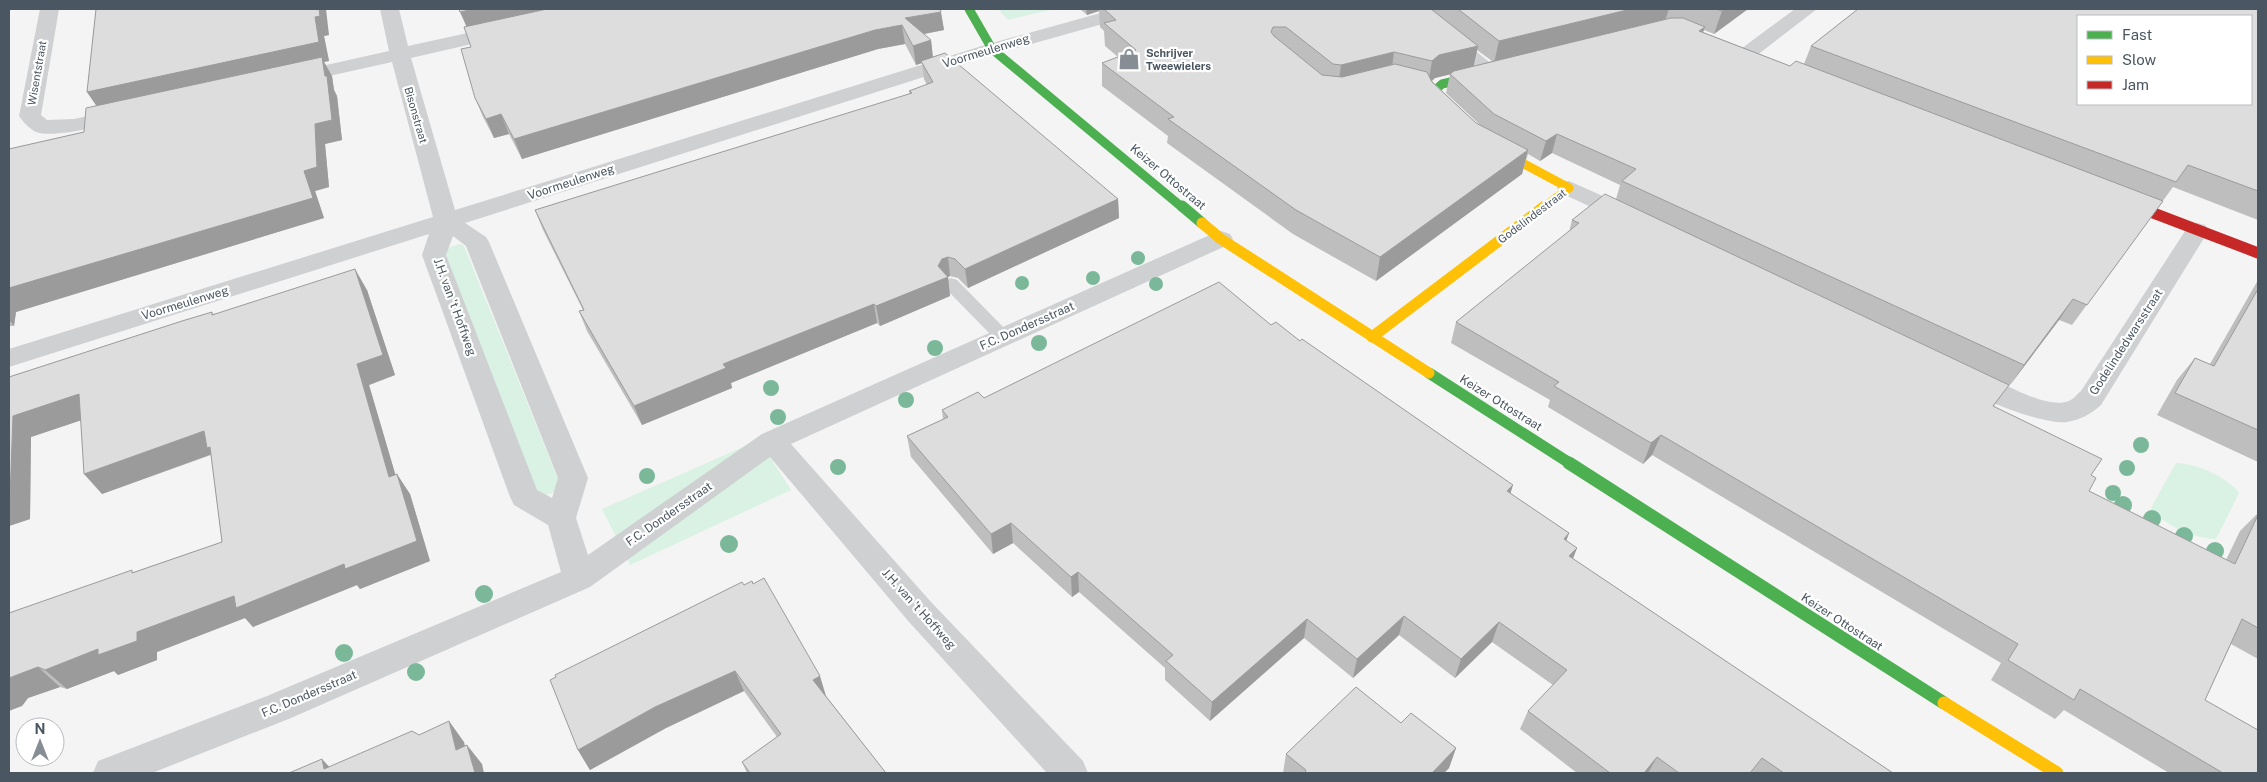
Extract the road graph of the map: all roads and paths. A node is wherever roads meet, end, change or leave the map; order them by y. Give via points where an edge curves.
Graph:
1 (49, 9) edge
2 (390, 9) edge
3 (969, 9) edge
4 (1135, 9) edge
5 (1411, 9) edge
6 (1807, 9) edge
7 (522, 27) edge
8 (992, 49) junction
9 (400, 55) junction
10 (1745, 55) edge
11 (1498, 71) joint
12 (277, 81) edge
13 (1416, 87) edge
14 (1433, 92) junction
15 (143, 110) edge
16 (1458, 120) edge
17 (1480, 140) edge
18 (1569, 188) junction
19 (2106, 195) edge
20 (446, 222) junction
21 (1650, 226) edge
22 (2197, 230) junction
23 (1221, 239) junction
24 (2258, 253) edge
25 (951, 284) dead end
26 (1003, 337) junction
27 (1372, 337) junction
28 (9, 358) edge
29 (1951, 370) edge
30 (772, 441) junction
31 (561, 518) junction
32 (579, 578) junction
33 (110, 773) edge
34 (1070, 773) edge
35 (2057, 773) edge

1 - 15 street, Wisentstraat via 30,116 42,127 74,125
2 - 9 street, Bisonstraat
3 - 8 street, Keizer Ottostraat
4 - 8 street, Voormeulenweg
5 - 11 street
6 - 10 street
7 - 9 street
8 - 20 street, Voormeulenweg
8 - 23 street, Keizer Ottostraat
9 - 12 street
9 - 20 street, Bisonstraat
11 - 14 street via 1442,84
13 - 14 lane
14 - 16 street via 1436,100
17 - 18 street, Godelindestraat
18 - 21 street
18 - 27 street, Godelindestraat
19 - 22 street
20 - 28 street, Voormeulenweg
20 - 31 street via 477,242 573,478
20 - 31 street, J.H. van 't Hoffweg via 434,256 525,496
22 - 24 street
22 - 29 street, Godelindedwarsstraat via 2091,398 2077,409 2046,411 2022,404
23 - 26 street, F.C. Dondersstraat
23 - 27 street, Keizer Ottostraat
25 - 26 lane
26 - 30 street, F.C. Dondersstraat
27 - 35 street, Keizer Ottostraat
30 - 32 street, F.C. Dondersstraat
30 - 34 street, J.H. van 't Hoffweg via 920,612
31 - 32 street
32 - 33 street, F.C. Dondersstraat via 279,707

